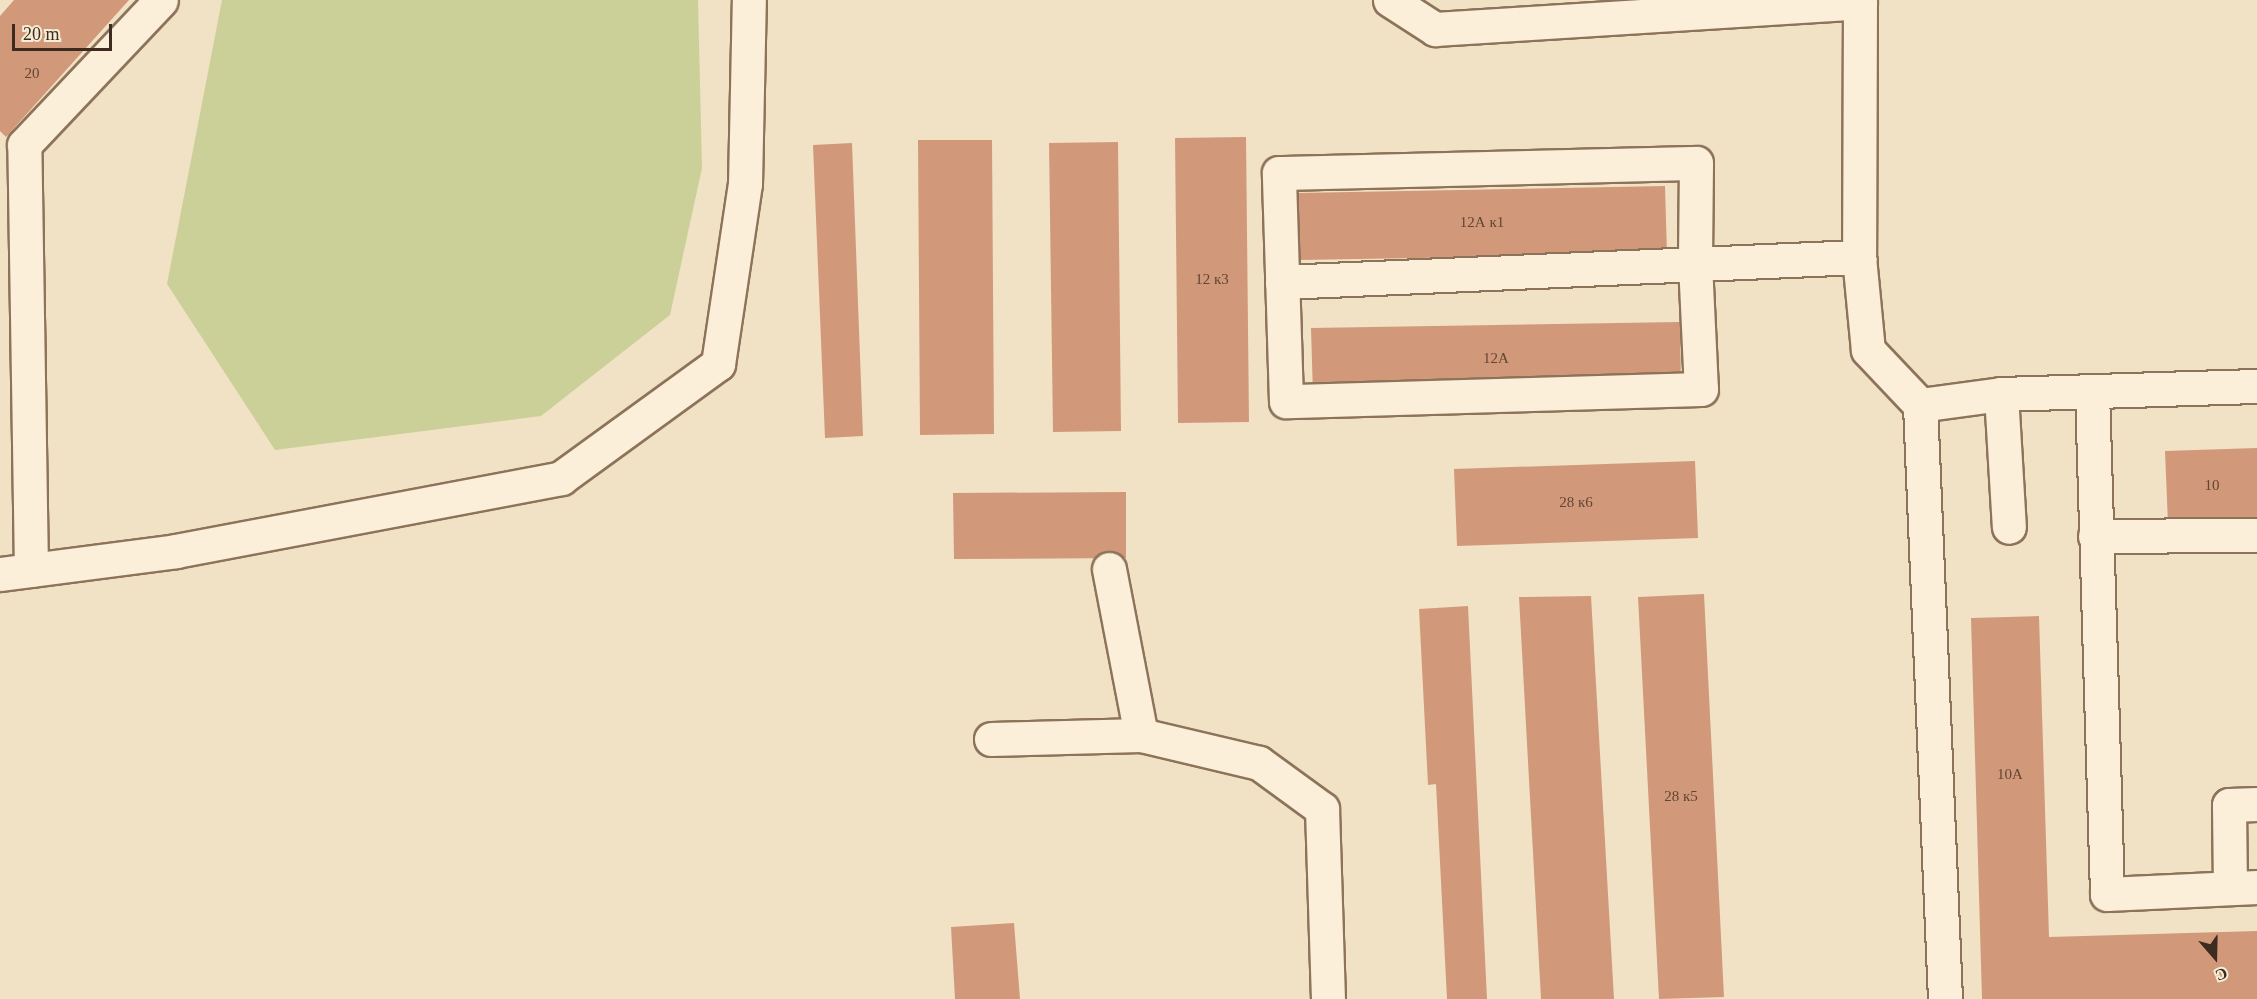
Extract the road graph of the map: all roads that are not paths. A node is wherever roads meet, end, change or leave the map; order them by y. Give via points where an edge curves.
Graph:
1 (161, 0) edge
2 (749, 0) edge
3 (1390, 0) edge
4 (1860, 1) edge
5 (1859, 257) junction
6 (1695, 262) junction
7 (1282, 282) junction
8 (2257, 387) edge
9 (2092, 391) junction
10 (14, 394) edge
11 (2001, 394) junction
12 (1920, 405) junction
13 (2009, 527) dead end
14 (2257, 535) edge
15 (2095, 536) junction
16 (1109, 569) dead end
17 (15, 572) edge
18 (1141, 735) junction
19 (991, 739) dead end
20 (2257, 804) edge
21 (2244, 888) edge
22 (1328, 999) edge
23 (1945, 999) edge

1 - 10 street via 24,145
2 - 17 street via 745,184 718,364 561,478 176,551
3 - 4 street via 1435,29
4 - 5 street
5 - 6 street
5 - 12 street via 1868,350
6 - 7 street
6 - 7 street via 1696,162 1279,172
6 - 7 street via 1701,389 1286,401
8 - 9 street
9 - 11 street
9 - 15 street
10 - 17 street
11 - 12 street
11 - 13 street
12 - 23 street
14 - 15 street
15 - 21 street via 2107,894
16 - 18 street
18 - 19 street
18 - 22 street via 1259,763 1323,809
20 - 21 street via 2229,805

